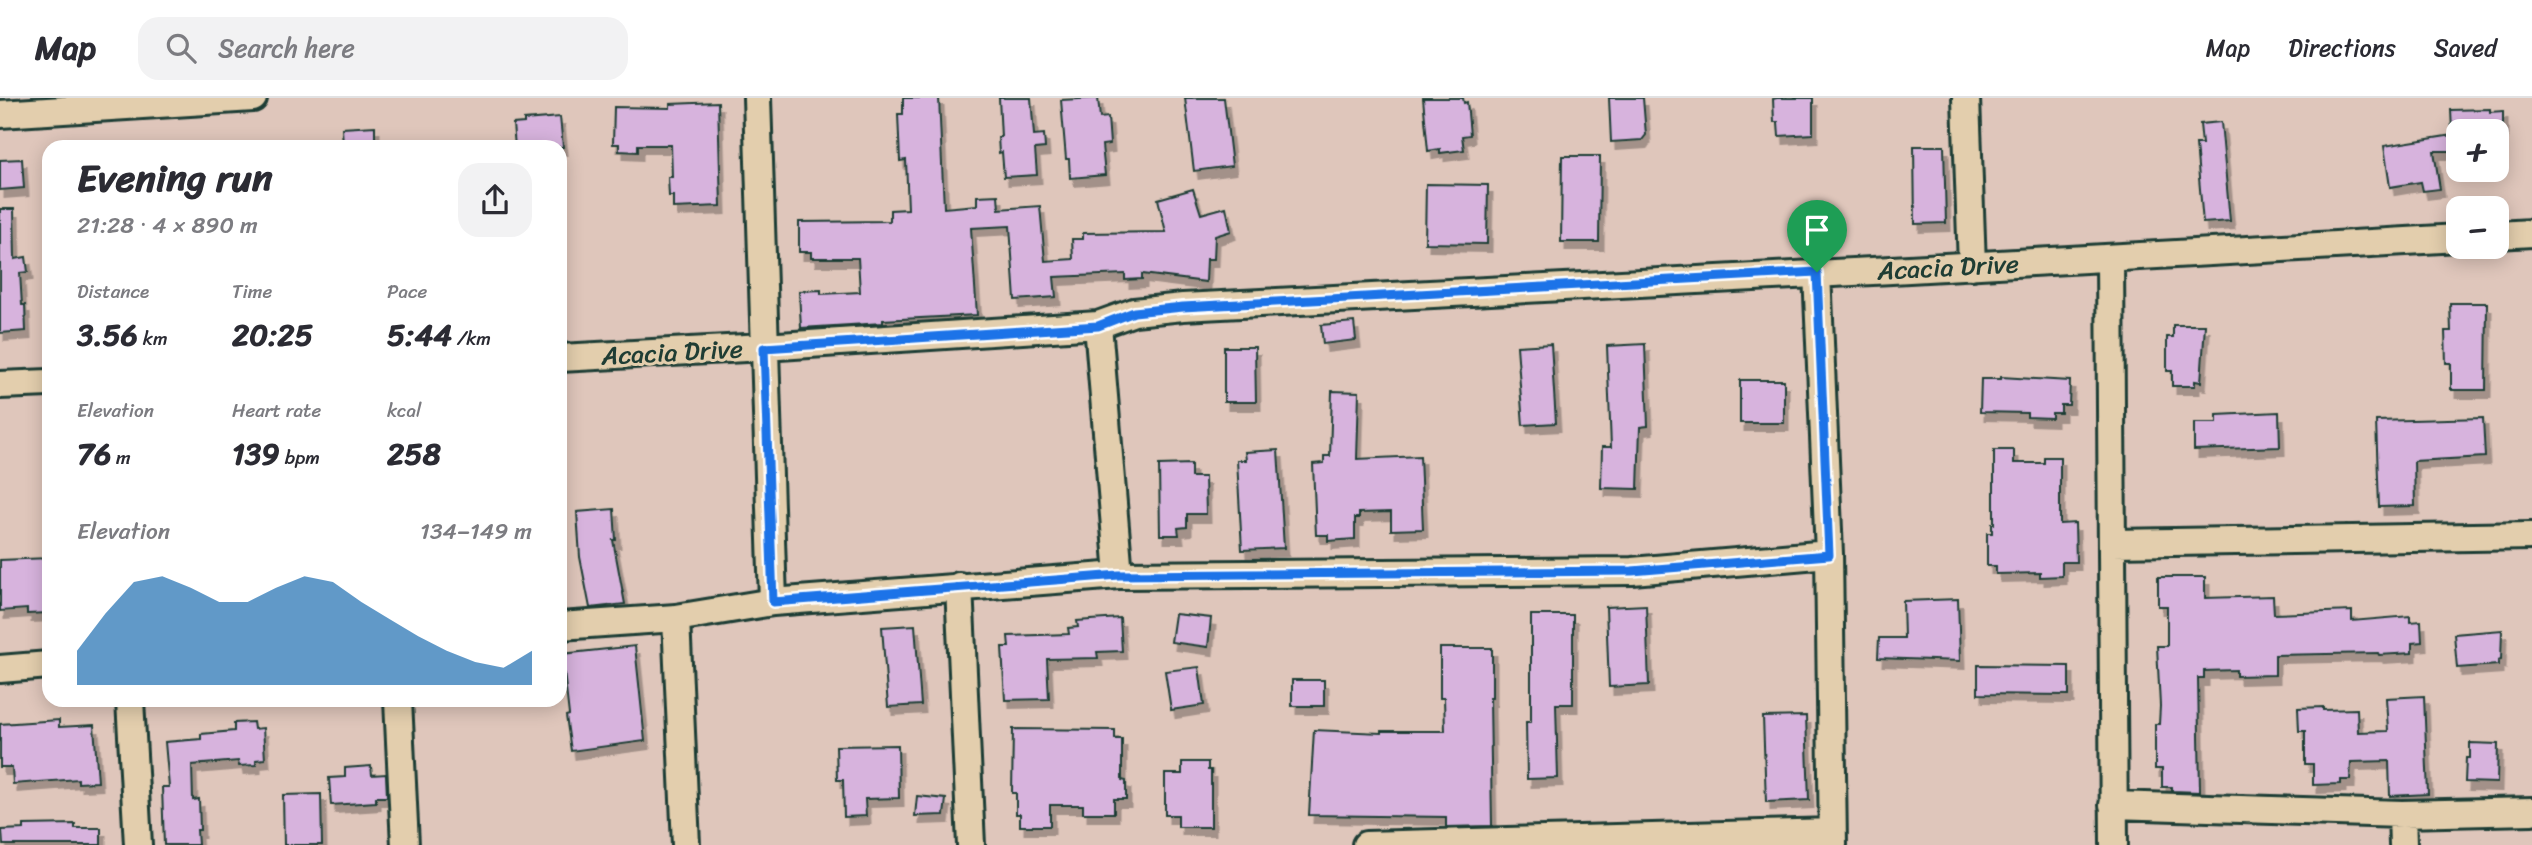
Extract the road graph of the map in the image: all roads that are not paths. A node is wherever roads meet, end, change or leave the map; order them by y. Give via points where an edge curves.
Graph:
1 (253, 98) edge
2 (757, 98) edge
3 (1966, 98) edge
4 (0, 114) edge
5 (2532, 233) edge
6 (2509, 234) edge
7 (2446, 238) edge
8 (2110, 260) junction
9 (1972, 265) junction
10 (1817, 272) junction
11 (1098, 326) junction
12 (764, 348) junction
13 (567, 358) edge
14 (42, 383) edge
15 (0, 385) edge
16 (2532, 536) edge
17 (2113, 543) junction
18 (1829, 555) junction
19 (1119, 575) junction
20 (959, 586) junction
21 (773, 602) junction
22 (676, 618) junction
23 (567, 626) edge
24 (42, 666) edge
25 (0, 669) edge
26 (130, 707) edge
27 (398, 707) edge
28 (2113, 805) junction
29 (2532, 811) edge
30 (2402, 814) junction
31 (1832, 839) edge
32 (138, 845) edge
33 (405, 845) edge
34 (686, 845) edge
35 (971, 845) edge
36 (1366, 845) edge
37 (2114, 845) edge
38 (2403, 845) edge

1 - 4 street
2 - 12 street
3 - 9 street
5 - 6 street
7 - 8 street, Acacia Drive
8 - 9 street, Acacia Drive
8 - 17 street
9 - 10 street, Acacia Drive
10 - 11 street, Acacia Drive via 1183,307 1134,312
10 - 18 street
11 - 12 street, Acacia Drive
11 - 19 street
12 - 13 street, Acacia Drive
12 - 21 street
14 - 15 street
16 - 17 street
17 - 28 street
18 - 19 street via 1632,571
18 - 31 street
19 - 20 street
20 - 21 street
20 - 35 street
21 - 22 street
22 - 23 street
22 - 34 street
24 - 25 street
26 - 32 street
27 - 33 street
28 - 30 street
28 - 37 street
29 - 30 street
30 - 38 street
31 - 36 street

